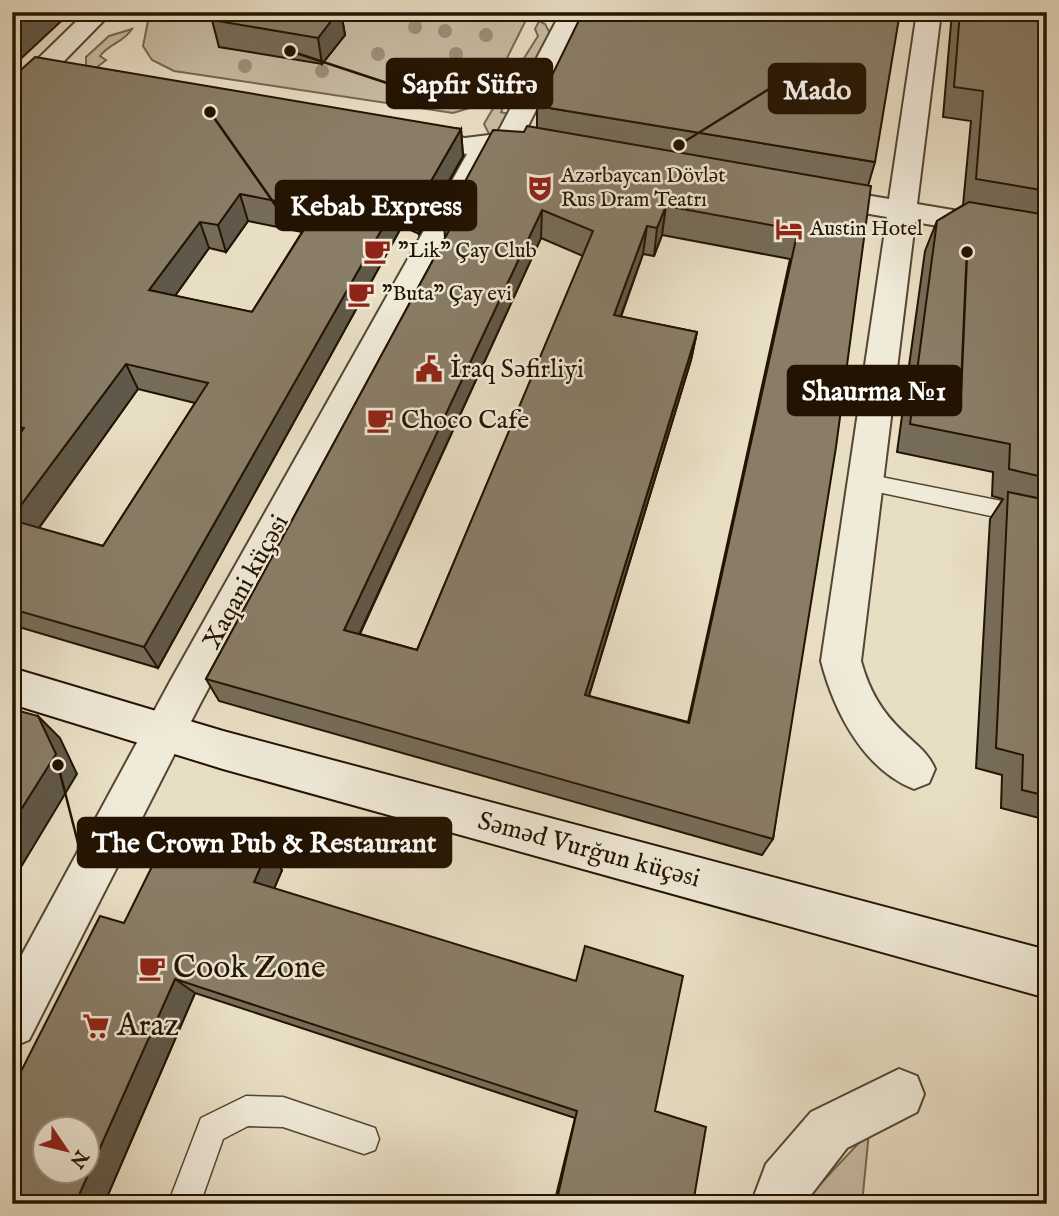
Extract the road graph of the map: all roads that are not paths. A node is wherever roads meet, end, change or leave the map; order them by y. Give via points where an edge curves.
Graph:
1 (100, 12) edge
2 (573, 12) edge
3 (929, 12) edge
4 (12, 99) edge
5 (383, 131) edge
6 (496, 143) junction
7 (562, 151) edge
8 (794, 191) edge
9 (903, 211) junction
10 (1047, 236) edge
11 (866, 482) junction
12 (1047, 519) edge
13 (12, 686) edge
14 (164, 733) junction
15 (914, 769) dead end
16 (1047, 974) edge
17 (12, 1023) edge
18 (900, 1094) dead end
19 (364, 1139) dead end
20 (184, 1204) edge
21 (777, 1204) edge

1 - 4 street via 56,74
2 - 6 street, Xaqani küçəsi
3 - 9 street
5 - 6 street via 465,146
6 - 7 street
6 - 14 street, Xaqani küçəsi via 414,274
8 - 9 street
9 - 10 street
9 - 11 street
11 - 12 lane
11 - 15 street via 841,661 861,717
13 - 14 street, Səməd Vurğun küçəsi
14 - 16 street, Səməd Vurğun küçəsi
14 - 17 street, Xaqani küçəsi
18 - 21 street via 829,1130 785,1183
19 - 20 lane via 283,1112 246,1111 212,1129

